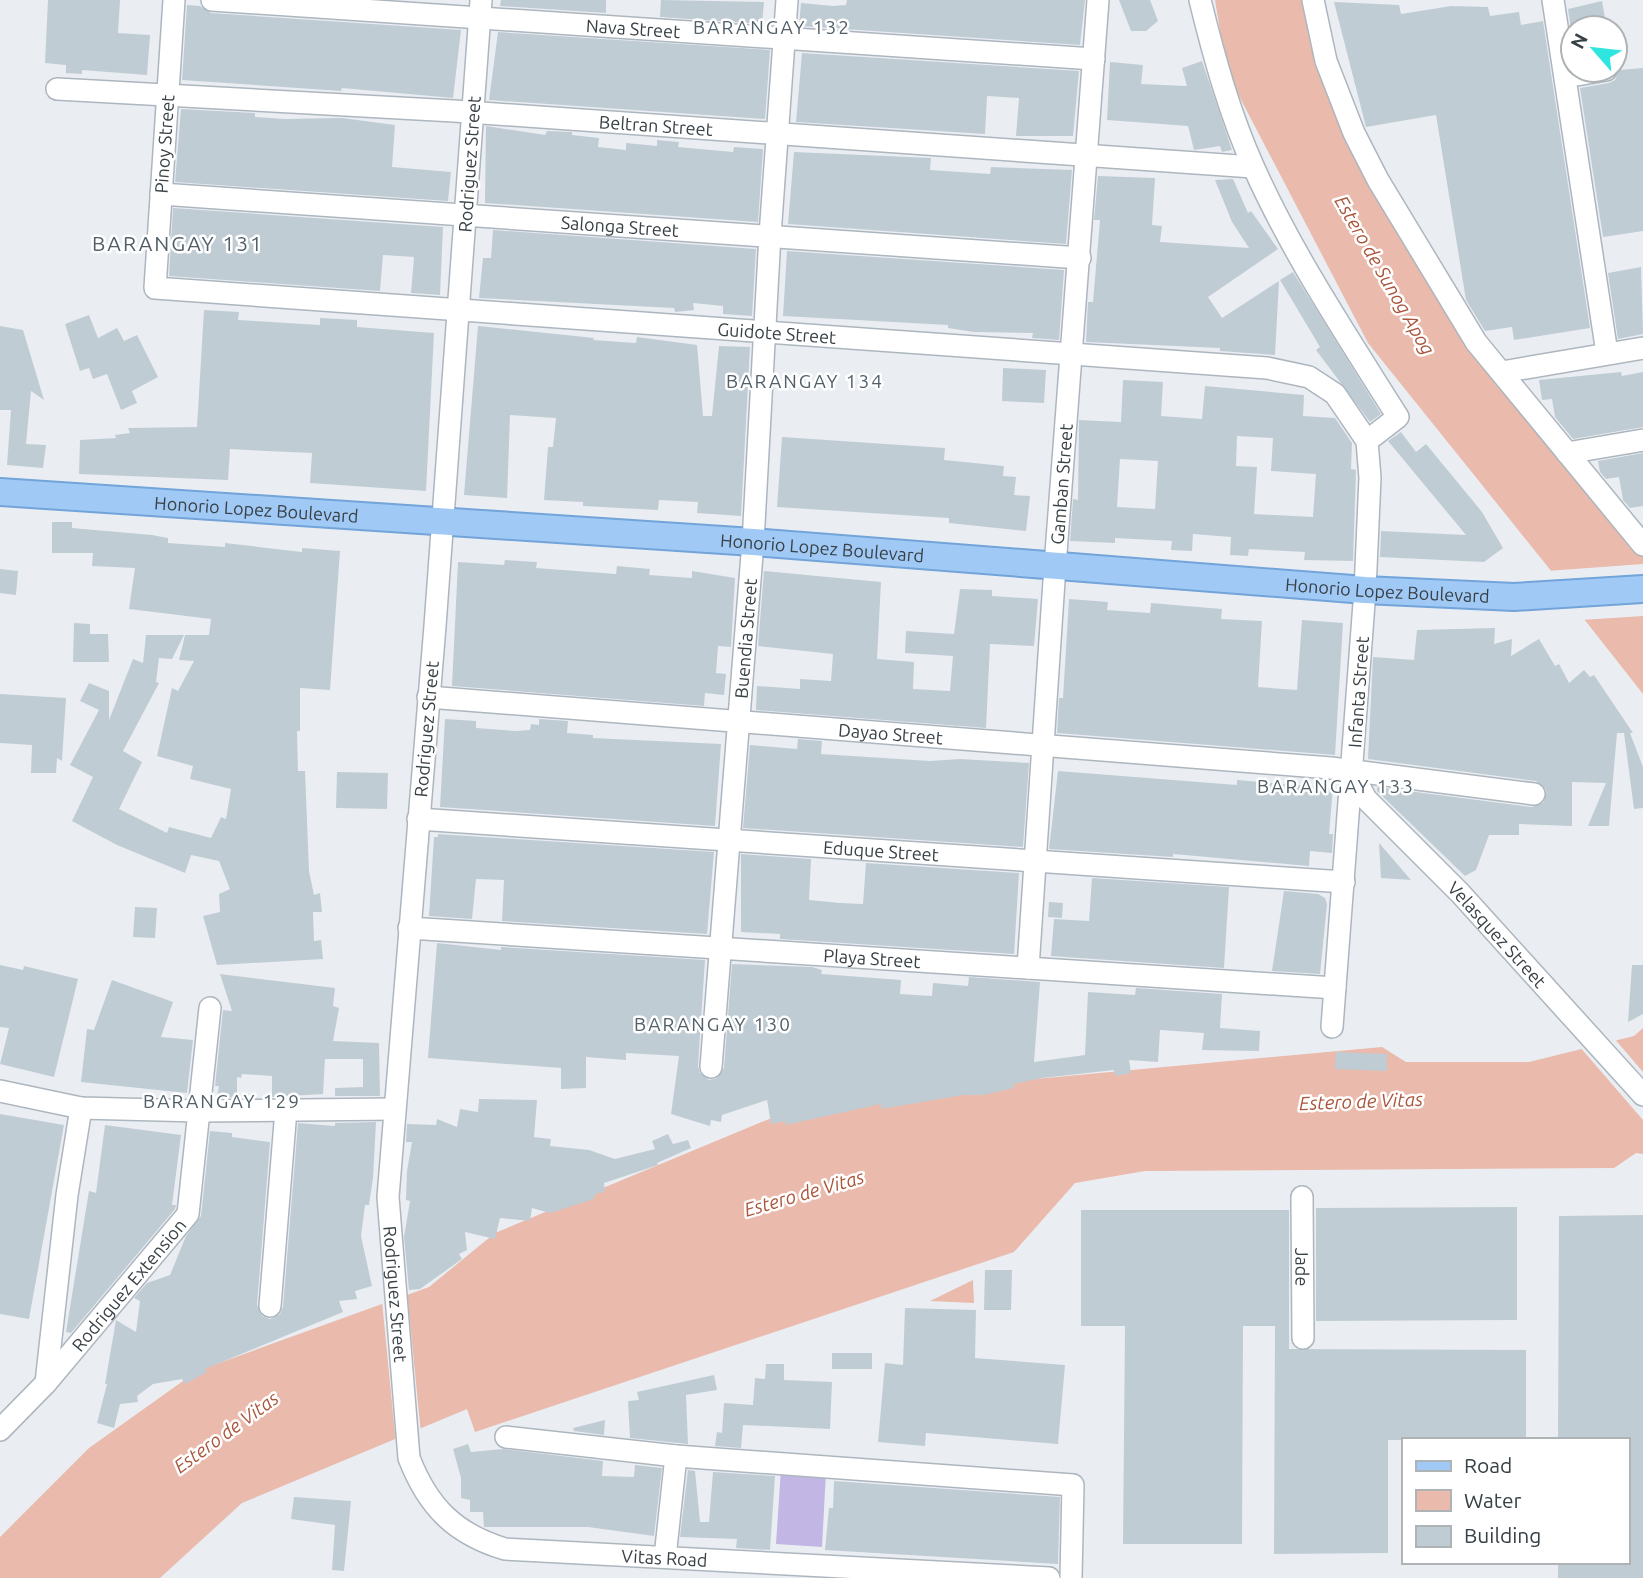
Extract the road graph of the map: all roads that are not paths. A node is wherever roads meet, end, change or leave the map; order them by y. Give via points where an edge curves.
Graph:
1 (174, 0) edge
2 (212, 0) edge
3 (788, 0) edge
4 (1098, 0) edge
5 (1200, 0) edge
6 (1313, 0) edge
7 (1553, 0) edge
8 (480, 8) edge
9 (785, 38) junction
10 (1559, 38) edge
11 (1094, 59) junction
12 (1566, 84) edge
13 (57, 89) dead end
14 (168, 95) junction
15 (473, 113) junction
16 (777, 134) junction
17 (1087, 155) junction
18 (1253, 167) junction
19 (161, 194) junction
20 (465, 214) junction
21 (769, 235) junction
22 (1080, 258) junction
23 (155, 288) joint
24 (458, 312) junction
25 (763, 334) junction
26 (1643, 348) edge
27 (1071, 353) junction
28 (1607, 353) junction
29 (1502, 372) junction
30 (1643, 440) edge
31 (1367, 441) junction
32 (1567, 453) junction
33 (0, 492) edge
34 (443, 522) junction
35 (753, 542) junction
36 (1643, 545) edge
37 (1055, 566) junction
38 (1643, 589) edge
39 (1365, 590) junction
40 (428, 697) junction
41 (740, 721) junction
42 (1043, 745) junction
43 (1352, 772) junction
44 (1534, 794) dead end
45 (418, 818) junction
46 (730, 840) junction
47 (1035, 861) junction
48 (1344, 882) junction
49 (410, 928) junction
50 (721, 948) junction
51 (1028, 968) junction
52 (1335, 988) junction
53 (210, 1008) dead end
54 (1332, 1027) dead end
55 (711, 1067) dead end
56 (0, 1091) edge
57 (1643, 1095) edge
58 (81, 1108) junction
59 (394, 1109) junction
60 (286, 1110) junction
61 (202, 1111) junction
62 (1302, 1197) dead end
63 (270, 1306) dead end
64 (1303, 1338) dead end
65 (46, 1383) junction
66 (0, 1430) edge
67 (506, 1437) dead end
68 (676, 1456) junction
69 (409, 1458) joint
70 (665, 1557) junction
71 (1049, 1578) edge
72 (1071, 1578) edge

1 - 14 street, Pinoy Street
2 - 8 street, Nava Street
3 - 9 street, Buendia Street
4 - 11 street, Gamban Street
5 - 18 street via 1215,62
6 - 29 street via 1326,61 1354,133 1476,342
7 - 10 street
8 - 9 street, Nava Street
8 - 15 street, Rodriguez Street
9 - 11 street, Nava Street
9 - 16 street, Buendia Street
11 - 17 street, Gamban Street
12 - 28 street
13 - 14 street, Beltran Street
14 - 15 street, Beltran Street
14 - 19 street, Pinoy Street
15 - 16 street, Beltran Street
15 - 20 street, Rodriguez Street
16 - 17 street, Beltran Street
16 - 21 street, Buendia Street
17 - 18 street, Beltran Street
17 - 22 street, Gamban Street
18 - 31 street via 1321,294 1398,417
19 - 20 street, Salonga Street
19 - 23 street, Pinoy Street
20 - 21 street, Salonga Street
20 - 24 street, Rodriguez Street
21 - 22 street, Salonga Street
21 - 25 street, Buendia Street
22 - 27 street, Gamban Street
23 - 24 street, Guidote Street
24 - 25 street, Guidote Street
24 - 34 street, Rodriguez Street
25 - 27 street, Guidote Street
25 - 35 street, Buendia Street
26 - 28 street
27 - 31 street, Guidote Street via 1267,368 1309,377 1335,394
27 - 37 street, Gamban Street
28 - 29 street
29 - 32 street
30 - 32 street
31 - 39 street, Infanta Street
32 - 36 street
33 - 34 main road, Honorio Lopez Boulevard
34 - 35 main road, Honorio Lopez Boulevard
34 - 40 street, Rodriguez Street
35 - 37 main road, Honorio Lopez Boulevard
35 - 41 street, Buendia Street
37 - 39 main road, Honorio Lopez Boulevard
37 - 42 street, Gamban Street
38 - 39 main road, Honorio Lopez Boulevard via 1514,597
39 - 43 street, Infanta Street
40 - 41 street, Dayao Street
40 - 45 street, Rodriguez Street
41 - 42 street, Dayao Street
41 - 46 street, Buendia Street
42 - 43 street, Dayao Street
42 - 47 street, Gamban Street
43 - 44 street, Dayao Street
43 - 48 street, Infanta Street
43 - 57 street, Velasquez Street via 1366,799 1460,893
45 - 46 street, Eduque Street
45 - 49 street, Rodriguez Street
46 - 47 street, Eduque Street
46 - 50 street, Buendia Street
47 - 48 street, Eduque Street
47 - 51 street, Gamban Street
48 - 52 street, Infanta Street
49 - 50 street, Playa Street
49 - 59 street, Rodriguez Street
50 - 51 street, Playa Street
50 - 55 street, Buendia Street
51 - 52 street, Playa Street
52 - 54 street, Infanta Street
53 - 61 street, Rodriguez Extension
56 - 58 street
58 - 61 street
58 - 65 street
59 - 60 street
59 - 69 street, Rodriguez Street via 388,1197
60 - 61 street
60 - 63 street
61 - 65 street, Rodriguez Extension via 188,1214
62 - 64 street, Jade
65 - 66 street, Rodriguez Extension
67 - 68 street
68 - 70 street
68 - 72 street via 1073,1485
69 - 70 street, Vitas Road via 425,1492 450,1522 475,1540 505,1549
70 - 71 street, Vitas Road

